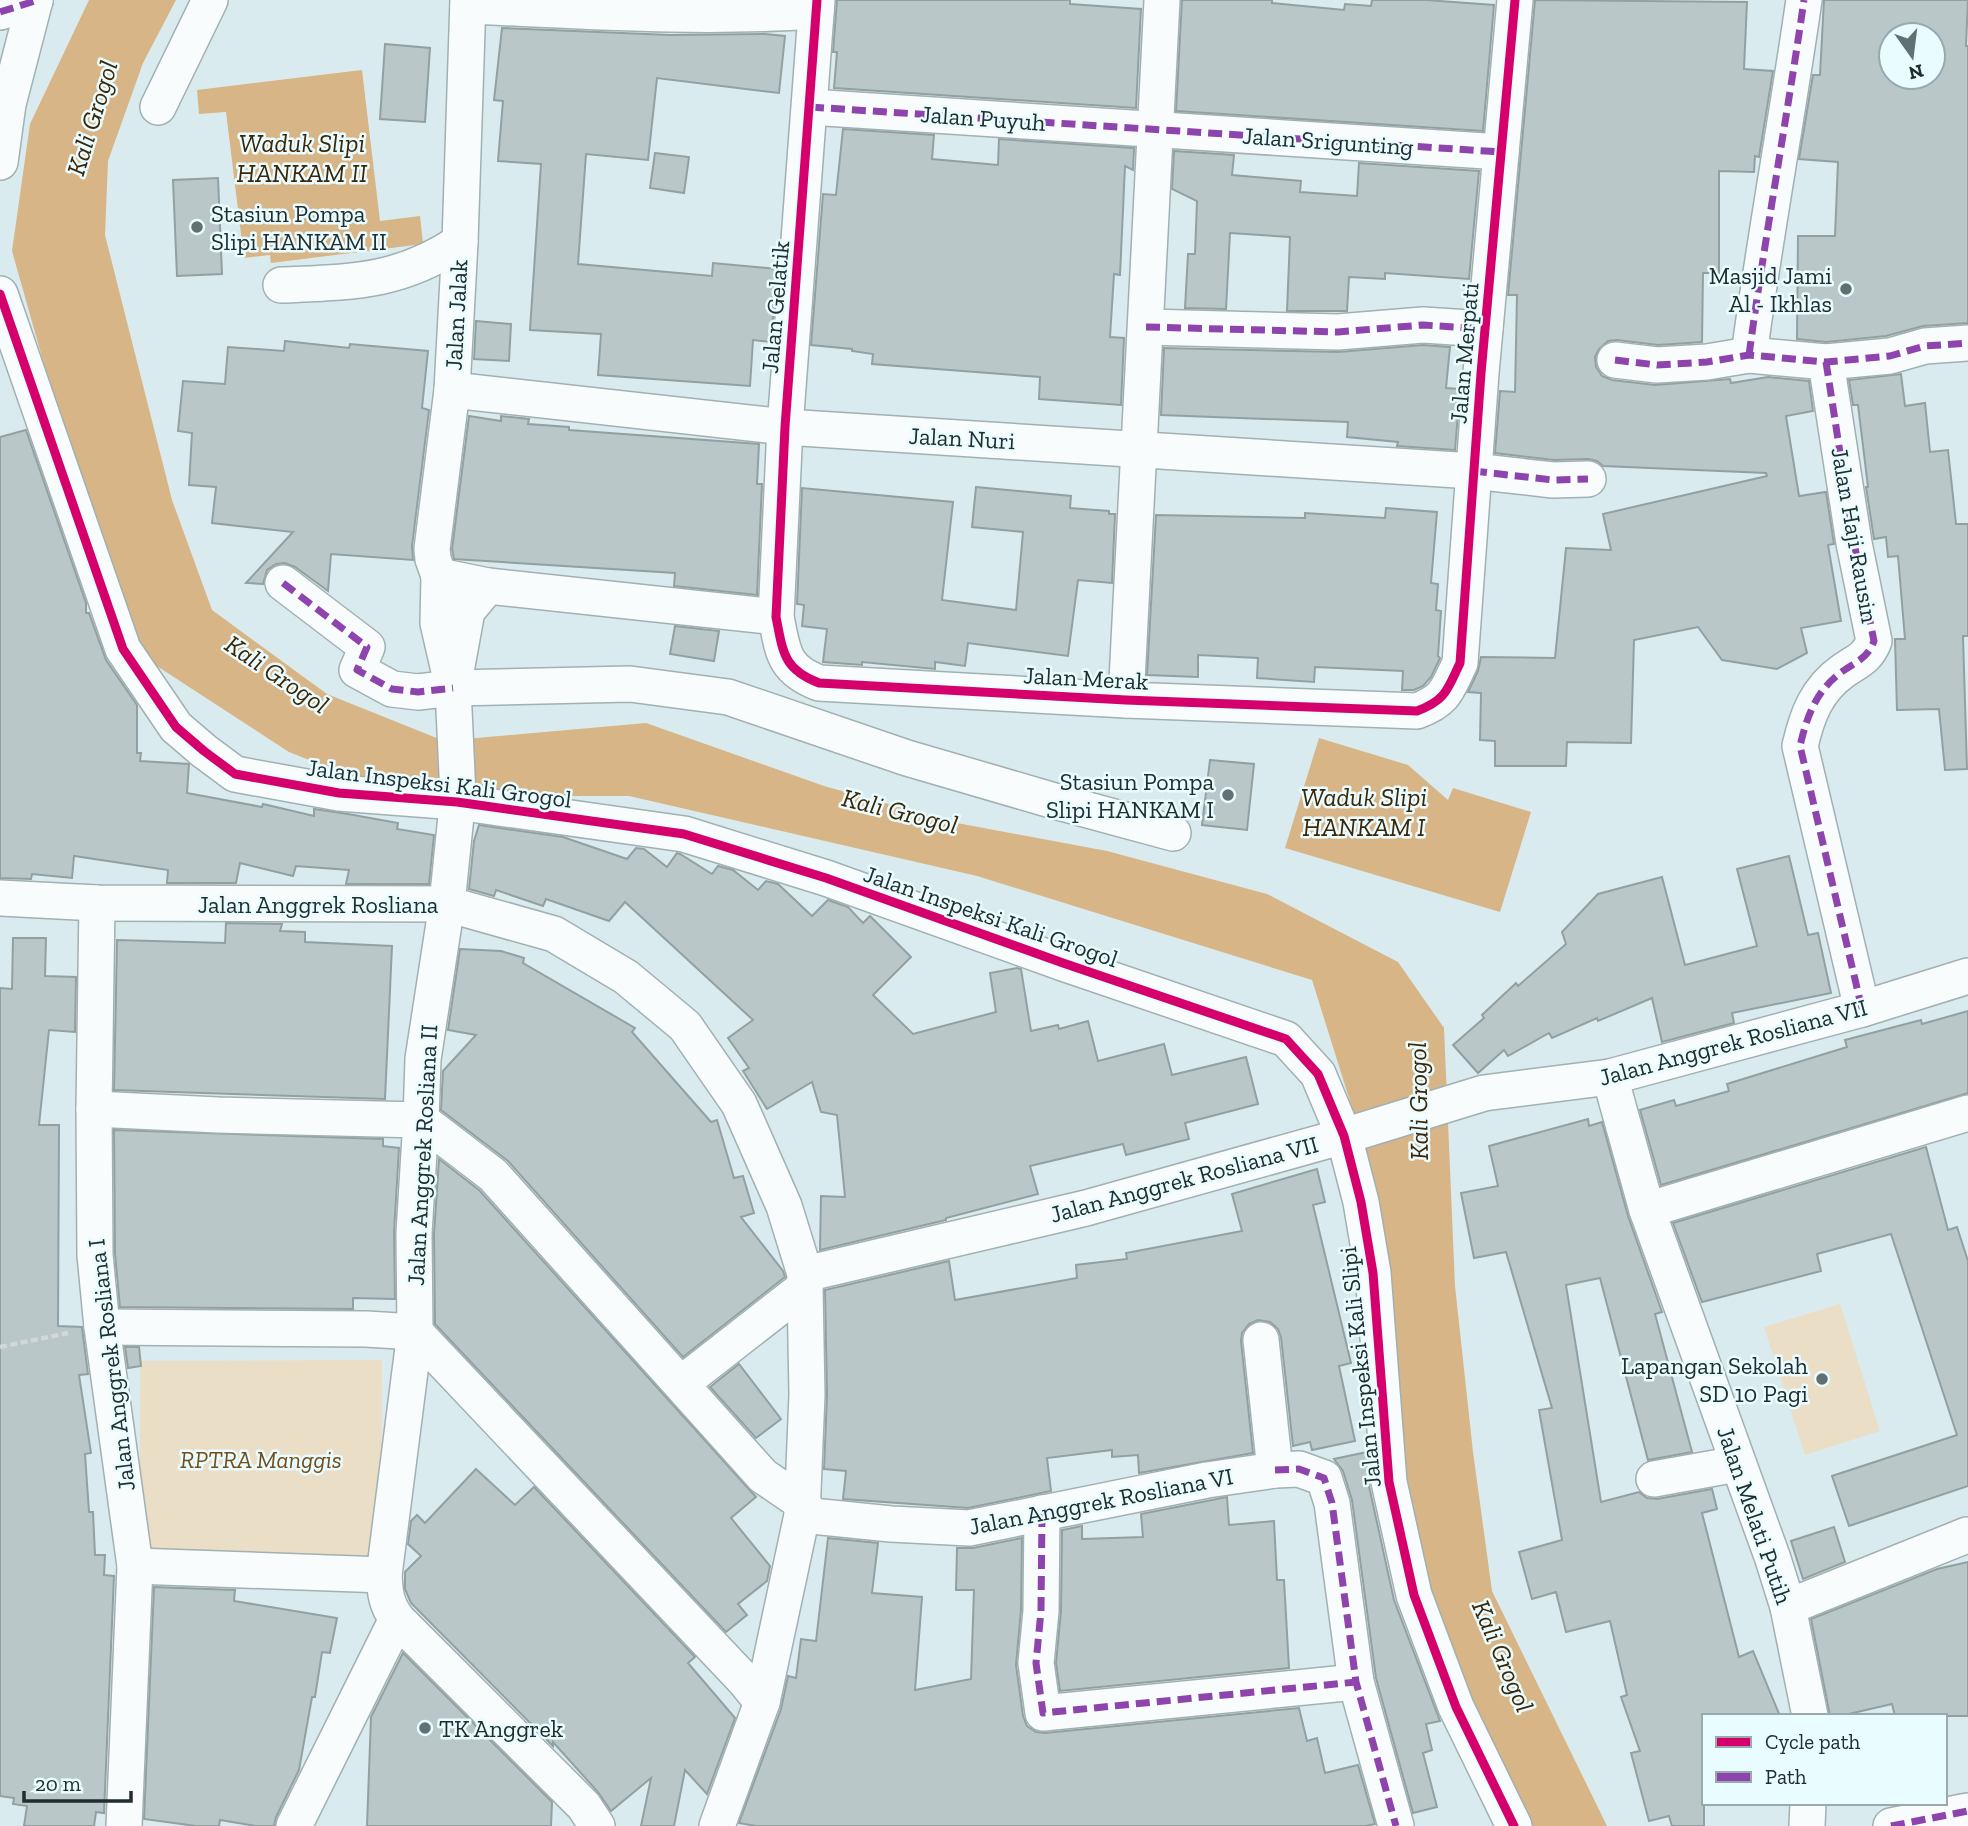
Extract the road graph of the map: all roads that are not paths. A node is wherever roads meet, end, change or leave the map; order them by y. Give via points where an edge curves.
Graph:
1 (210, 0) edge
2 (1162, 0) edge
3 (1515, 0) edge
4 (1804, 0) edge
5 (35, 1) edge
6 (468, 3) edge
7 (816, 6) edge
8 (0, 12) edge
9 (158, 107) dead end
10 (810, 107) junction
11 (1155, 129) junction
12 (1501, 152) junction
13 (0, 162) edge
14 (460, 242) junction
15 (281, 285) dead end
16 (0, 294) edge
17 (1146, 327) junction
18 (1485, 328) junction
19 (1968, 343) edge
20 (1749, 355) junction
21 (1615, 360) dead end
22 (1826, 362) junction
23 (452, 390) junction
24 (785, 427) junction
25 (1140, 449) junction
26 (1473, 471) junction
27 (1588, 479) dead end
28 (439, 576) junction
29 (284, 583) dead end
30 (488, 586) junction
31 (776, 617) junction
32 (453, 697) junction
33 (1126, 700) junction
34 (1436, 704) joint
35 (457, 799) junction
36 (1173, 832) dead end
37 (0, 898) edge
38 (97, 903) junction
39 (447, 904) junction
40 (1968, 976) edge
41 (1862, 1009) junction
42 (1610, 1077) junction
43 (94, 1110) junction
44 (1968, 1113) edge
45 (422, 1120) junction
46 (1351, 1134) junction
47 (1647, 1210) junction
48 (805, 1280) junction
49 (102, 1327) junction
50 (415, 1332) junction
51 (1261, 1340) dead end
52 (682, 1383) junction
53 (1737, 1464) junction
54 (1275, 1469) junction
55 (1654, 1479) dead end
56 (803, 1510) junction
57 (1042, 1513) junction
58 (1966, 1535) edge
59 (135, 1566) junction
60 (384, 1575) junction
61 (1788, 1607) junction
62 (397, 1619) junction
63 (1356, 1682) junction
64 (762, 1702) junction
65 (1810, 1714) edge
66 (1808, 1805) edge
67 (1968, 1811) edge
68 (124, 1826) edge
69 (294, 1826) edge
70 (597, 1826) edge
71 (717, 1826) edge
72 (1396, 1826) edge
73 (1514, 1826) edge
74 (1807, 1826) edge
75 (1891, 1826) edge

1 - 9 street
2 - 11 street
3 - 12 street, Jalan Merpati
4 - 20 street
5 - 8 street
5 - 13 street via 8,104
6 - 7 street via 765,15
6 - 14 street, Jalan Jalak
7 - 10 street, Jalan Gelatik
10 - 11 street, Jalan Puyuh
10 - 24 street, Jalan Gelatik
11 - 12 street, Jalan Srigunting
11 - 17 street
12 - 18 street, Jalan Merpati
14 - 15 street via 403,271 364,281
14 - 23 street, Jalan Jalak
16 - 35 street, Jalan Inspeksi Kali Grogol via 123,649 176,727 235,774 339,793
17 - 18 street via 1338,332 1423,324
17 - 25 street
18 - 26 street, Jalan Merpati
19 - 22 street
20 - 21 street via 1657,365
20 - 22 street
22 - 41 street, Jalan Haji Rausin via 1874,641 1861,662 1843,671 1819,694 1807,716 1800,746
23 - 24 street, Jalan Nuri
23 - 28 street, Jalan Jalak via 432,549
24 - 25 street, Jalan Nuri
24 - 31 street, Jalan Gelatik
25 - 26 street, Jalan Nuri
25 - 33 street
26 - 27 street, Jalan Nuri
26 - 34 street, Jalan Merpati via 1460,663
28 - 30 street
28 - 32 street, Jalan Anggrek Rosliana II via 438,623
29 - 32 street via 367,647 356,670 392,689
30 - 31 street
30 - 32 street, Jalan Anggrek Rosliana II via 467,611
31 - 33 street, Jalan Merak via 781,644 794,670 818,683
32 - 35 street, Jalan Anggrek Rosliana II
32 - 36 street via 630,684 727,697 907,758
33 - 34 street, Jalan Merak via 1417,710
35 - 39 street, Jalan Anggrek Rosliana II
35 - 46 street, Jalan Inspeksi Kali Grogol via 684,834 826,878 1273,1034 1286,1039 1318,1074
37 - 38 street, Jalan Anggrek Rosliana
38 - 39 street, Jalan Anggrek Rosliana
38 - 43 street, Jalan Anggrek Rosliana I
39 - 45 street, Jalan Anggrek Rosliana II via 423,1059
39 - 48 street, Jalan Anggrek Rosliana via 554,934 626,977 685,1026 739,1104 784,1206
40 - 41 street, Jalan Anggrek Rosliana VII
41 - 42 street, Jalan Anggrek Rosliana VII
42 - 46 street, Jalan Anggrek Rosliana VII via 1484,1093
42 - 47 street, Jalan Melati Putih
43 - 45 street
43 - 49 street, Jalan Anggrek Rosliana I via 94,1255
44 - 47 street
45 - 50 street, Jalan Anggrek Rosliana II via 414,1233
45 - 52 street via 493,1175
46 - 48 street, Jalan Anggrek Rosliana VII
46 - 73 street, Jalan Inspeksi Kali Slipi via 1373,1273 1388,1482 1414,1595 1456,1707
47 - 53 street, Jalan Melati Putih
48 - 52 street
48 - 56 street, Jalan Anggrek Rosliana
49 - 50 street
49 - 59 street, Jalan Anggrek Rosliana I
50 - 60 street, Jalan Anggrek Rosliana II
50 - 64 street
51 - 54 street
52 - 56 street via 763,1476
53 - 55 street
53 - 61 street, Jalan Melati Putih
54 - 57 street, Jalan Anggrek Rosliana VI
54 - 63 street, Jalan Anggrek Rosliana VI via 1299,1469 1324,1478 1332,1503
56 - 57 street, Jalan Anggrek Rosliana VI via 891,1524 969,1528
56 - 64 street, Jalan Anggrek Rosliana
57 - 63 street via 1036,1663 1042,1713
58 - 61 street
59 - 60 street
59 - 68 street, Jalan Anggrek Rosliana I
60 - 62 street, Jalan Anggrek Rosliana II via 388,1606
61 - 65 street, Jalan Melati Putih
62 - 69 street
62 - 70 street, Jalan Anggrek Rosliana II via 584,1806
63 - 72 street
64 - 71 street, Jalan Anggrek Rosliana
66 - 74 street
67 - 75 street

